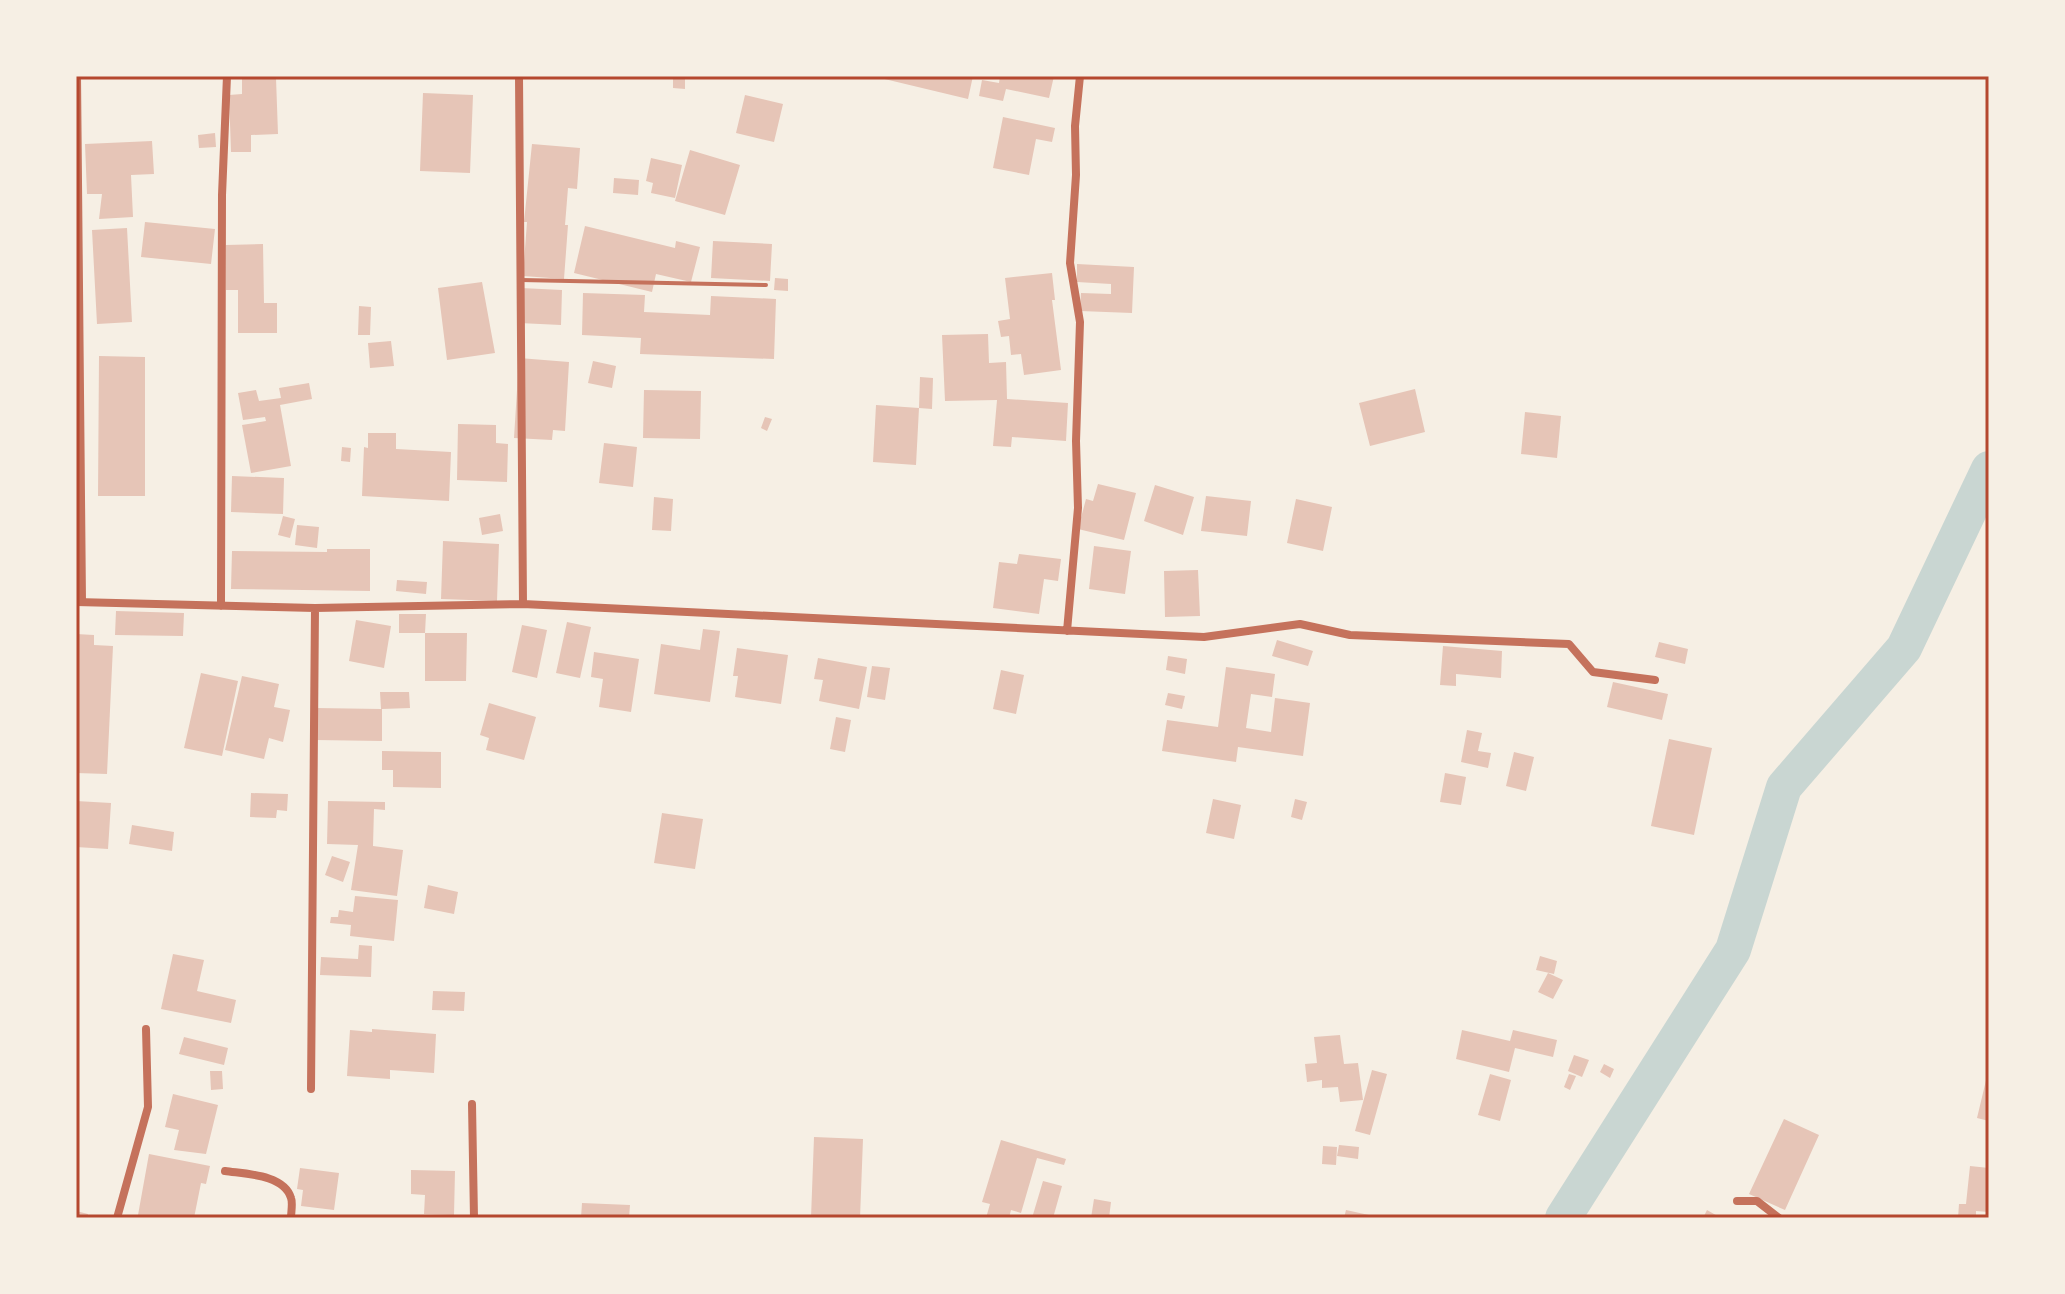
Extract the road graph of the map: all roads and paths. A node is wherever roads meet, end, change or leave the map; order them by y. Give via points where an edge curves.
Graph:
1 (77, 76) edge
2 (227, 76) edge
3 (519, 76) edge
4 (1080, 76) edge
5 (519, 280) junction
6 (766, 285) dead end
7 (79, 602) edge
8 (523, 604) junction
9 (221, 606) junction
10 (315, 608) junction
11 (1067, 631) junction
12 (1655, 680) dead end
13 (146, 1029) dead end
14 (311, 1089) dead end
15 (472, 1104) dead end
16 (225, 1171) dead end
17 (1737, 1201) dead end
18 (117, 1218) edge
19 (291, 1218) edge
20 (474, 1218) edge
21 (1779, 1218) edge

1 - 7 street
2 - 9 street
3 - 5 street
4 - 11 street via 1070,263 1080,322 1078,508
5 - 6 lane
5 - 8 street
7 - 9 street
8 - 10 street
8 - 11 street
9 - 10 street
10 - 14 street
11 - 12 street via 1204,637 1300,624 1350,635 1569,644 1593,672
13 - 18 street via 148,1107
15 - 20 street
16 - 19 street via 281,1184 291,1196
17 - 21 street via 1757,1201

